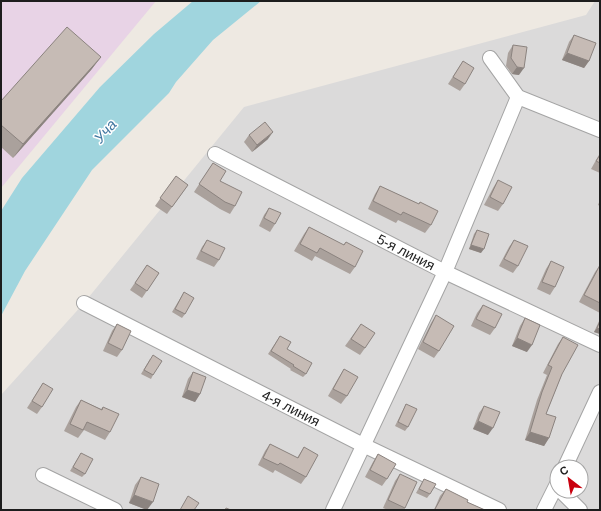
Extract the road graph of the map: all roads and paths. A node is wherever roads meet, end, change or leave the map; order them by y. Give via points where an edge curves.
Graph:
1 (490, 58) dead end
2 (518, 98) junction
3 (600, 130) edge
4 (215, 154) dead end
5 (445, 272) junction
6 (84, 303) dead end
7 (600, 345) edge
8 (600, 392) edge
9 (363, 445) junction
10 (569, 459) edge
11 (43, 475) dead end
12 (551, 499) edge
13 (569, 499) edge
14 (115, 510) edge
15 (333, 510) edge
16 (499, 510) edge
17 (544, 510) edge
18 (580, 510) edge

1 - 2 street
2 - 3 street
2 - 5 street
4 - 5 street, 5-я линия
5 - 7 street, 5-я линия
5 - 9 street
6 - 9 street, 4-я линия
8 - 10 street
9 - 15 street
9 - 16 street, 4-я линия
11 - 14 street
12 - 17 street
13 - 18 street

